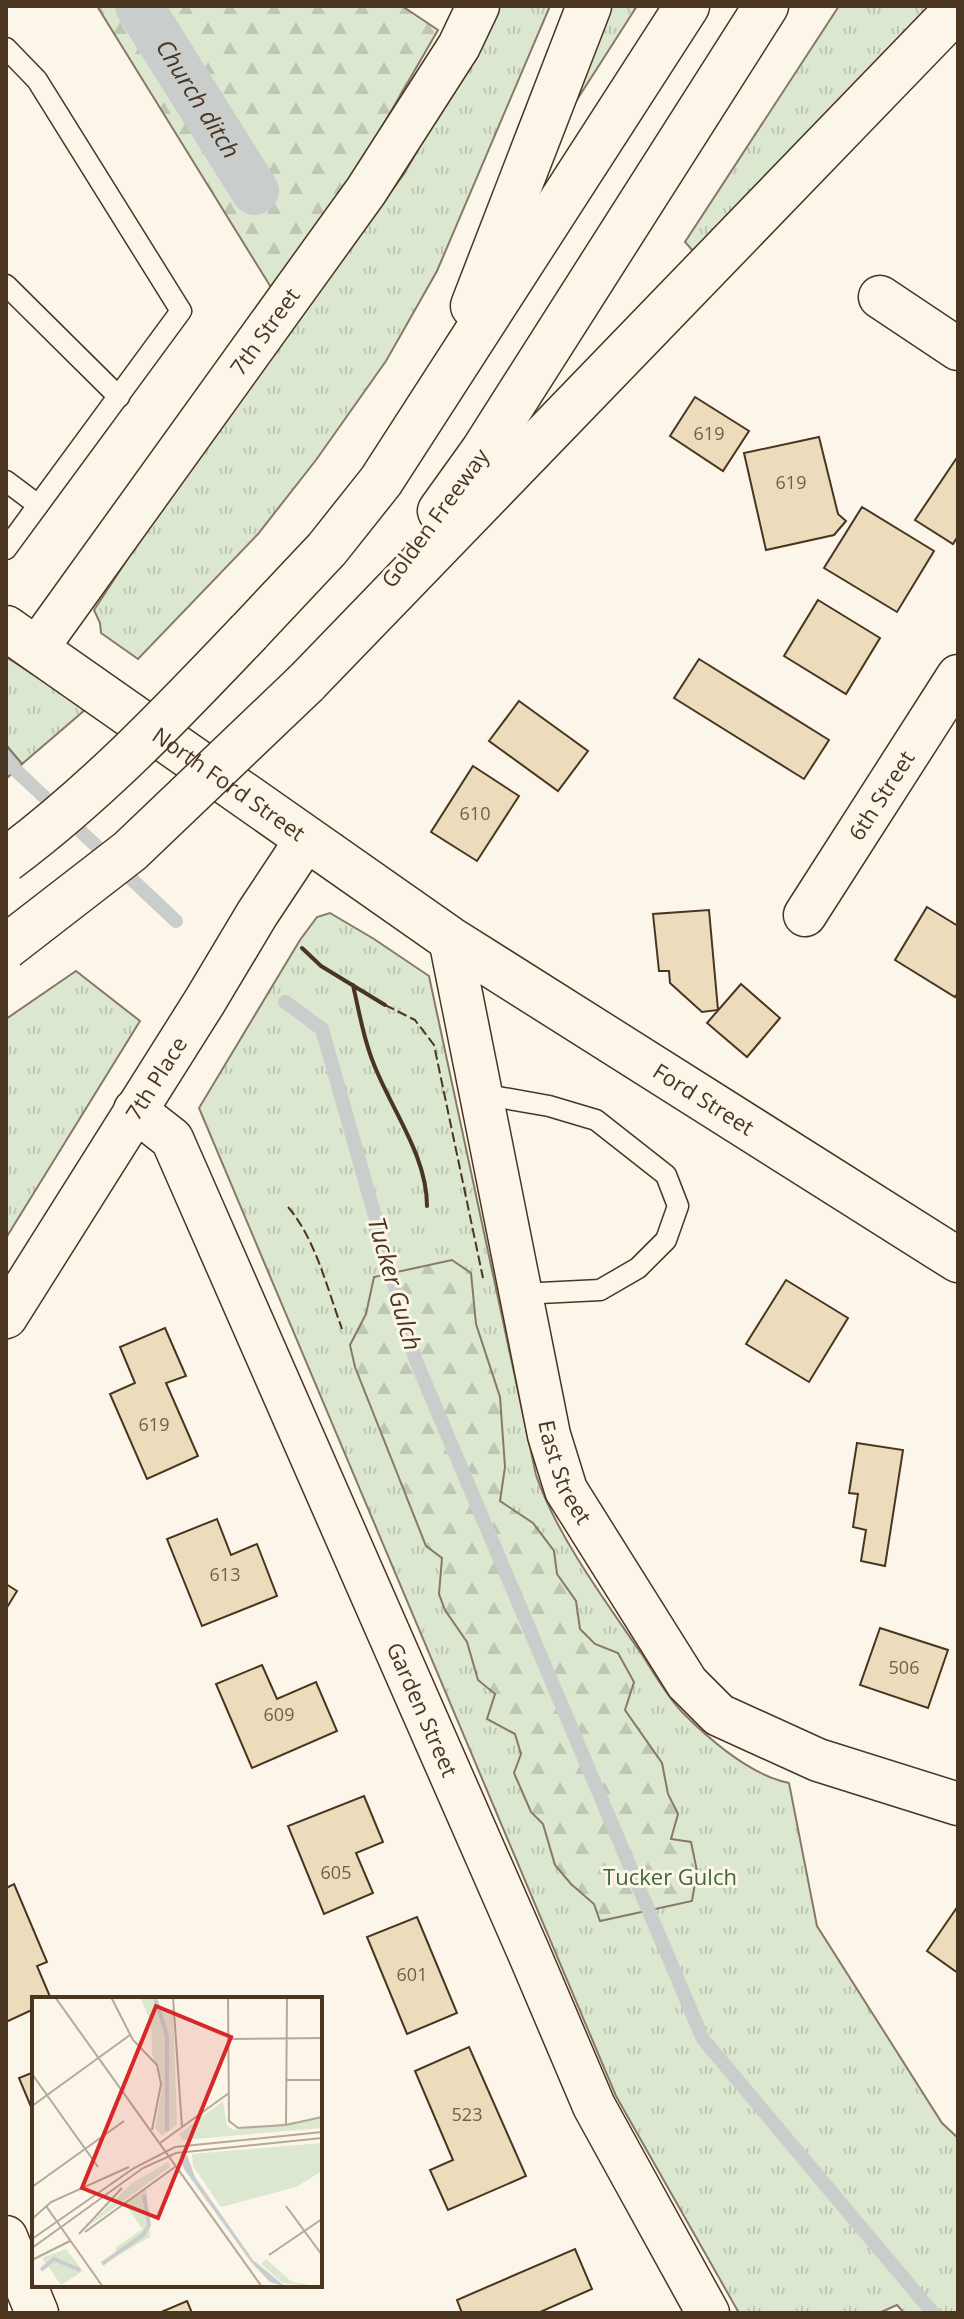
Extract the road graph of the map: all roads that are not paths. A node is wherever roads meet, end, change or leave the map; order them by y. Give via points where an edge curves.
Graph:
1 (478, 6) edge
2 (589, 6) edge
3 (687, 6) edge
4 (766, 6) edge
5 (958, 8) edge
6 (6, 48) edge
7 (6, 285) edge
8 (880, 297) dead end
9 (958, 349) edge
10 (439, 394) junction
11 (119, 397) junction
12 (6, 481) edge
13 (38, 505) junction
14 (6, 549) edge
15 (22, 638) edge
16 (958, 676) edge
17 (306, 683) junction
18 (306, 840) junction
19 (6, 860) edge
20 (805, 915) dead end
21 (450, 939) junction
22 (6, 947) edge
23 (481, 1094) junction
24 (135, 1110) junction
25 (958, 1260) edge
26 (520, 1294) junction
27 (6, 1317) edge
28 (958, 1804) edge
29 (6, 2237) edge
30 (23, 2296) edge
31 (708, 2313) edge

1 - 15 street, 7th Street via 459,46 366,191
2 - 10 main road
3 - 10 main road
4 - 17 main road, Golden Freeway via 483,451 391,579
5 - 17 main road
6 - 11 lane via 37,80 181,311
7 - 11 lane
8 - 9 street
10 - 19 main road, bridge via 327,549 174,711 92,790
11 - 13 lane
12 - 13 lane
13 - 14 lane
15 - 18 main road, North Ford Street
16 - 20 street, 6th Street
17 - 22 main road, Golden Freeway, bridge via 130,851
18 - 21 main road, North Ford Street
18 - 24 street, 7th Place
21 - 23 street, East Street
21 - 25 main road, Ford Street
23 - 26 street, East Street
23 - 26 lane via 596,1120 666,1175 678,1206 666,1240 638,1268 600,1290
24 - 27 street, 7th Place
24 - 31 street, Garden Street via 172,1139 594,2106
26 - 28 street, East Street via 566,1490 687,1683 719,1715 818,1760
29 - 30 street

